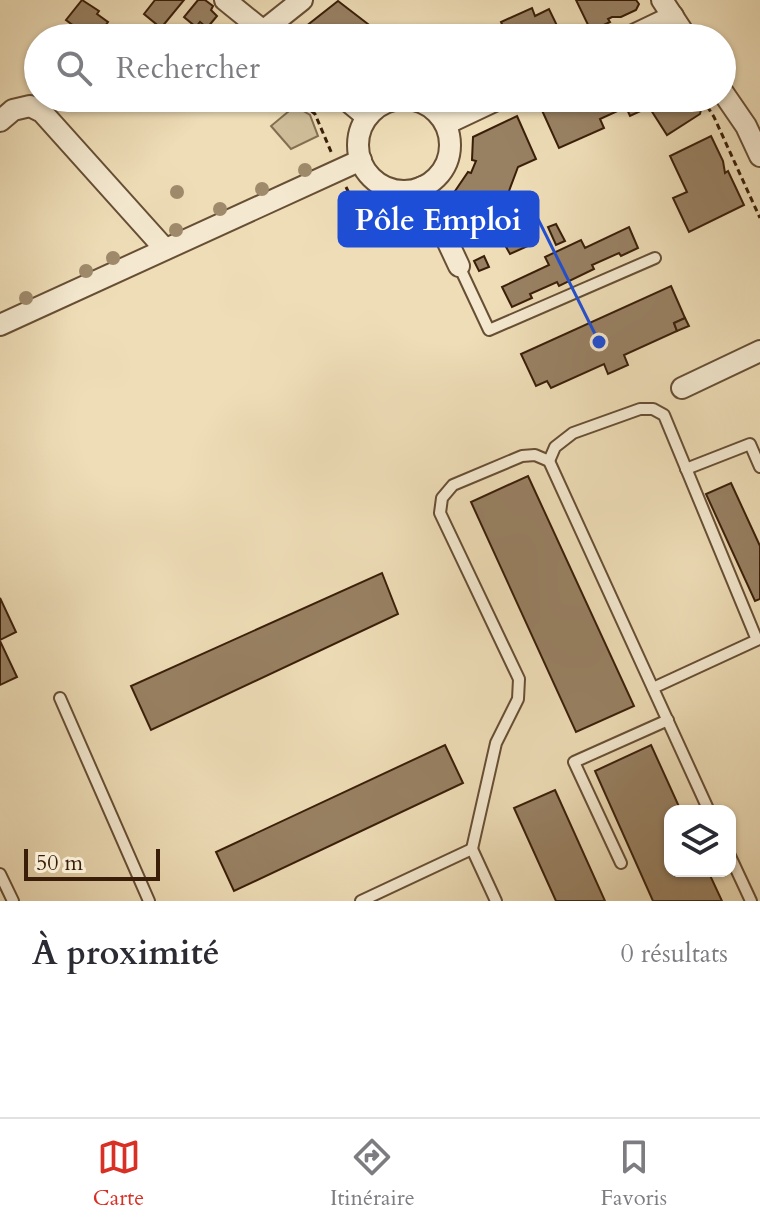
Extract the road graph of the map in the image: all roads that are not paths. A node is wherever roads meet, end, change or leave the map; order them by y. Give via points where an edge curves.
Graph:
1 (225, 0) edge
2 (302, 0) edge
3 (667, 8) edge
4 (255, 24) edge
5 (278, 24) edge
6 (646, 24) edge
7 (24, 107) edge
8 (736, 107) edge
9 (42, 112) edge
10 (361, 112) edge
11 (372, 112) edge
12 (438, 112) edge
13 (471, 112) edge
14 (367, 117) junction
15 (0, 121) edge
16 (446, 124) junction
17 (760, 156) edge
18 (361, 160) junction
19 (422, 187) junction
20 (165, 249) junction
21 (655, 258) dead end
22 (459, 266) joint
23 (0, 325) edge
24 (760, 351) edge
25 (682, 388) dead end
26 (549, 461) junction
27 (760, 467) edge
28 (686, 469) junction
29 (653, 688) junction
30 (60, 698) dead end
31 (668, 720) junction
32 (706, 805) edge
33 (472, 849) junction
34 (621, 863) dead end
35 (736, 869) edge
36 (0, 874) edge
37 (13, 901) edge
38 (149, 901) edge
39 (361, 901) edge
40 (496, 901) edge
41 (751, 901) edge

1 - 4 street
2 - 5 street
3 - 6 street
7 - 15 street
8 - 17 street via 751,124
9 - 20 street
10 - 14 street
11 - 14 street
12 - 16 street
13 - 16 street
14 - 18 street via 360,130
16 - 19 street via 448,161
18 - 19 street via 379,183 408,191
18 - 20 street
19 - 22 street
20 - 23 street
21 - 22 lane via 489,330
24 - 25 street
26 - 28 lane via 555,447 573,433 653,409 664,415
26 - 29 lane
26 - 33 lane via 522,456 453,485 442,498 444,526 519,679 518,699 496,743
27 - 28 lane via 750,444
28 - 29 lane via 757,640
29 - 31 lane
30 - 38 lane
31 - 32 lane
31 - 34 lane via 574,762
33 - 39 lane
33 - 40 lane
35 - 41 lane
36 - 37 lane

